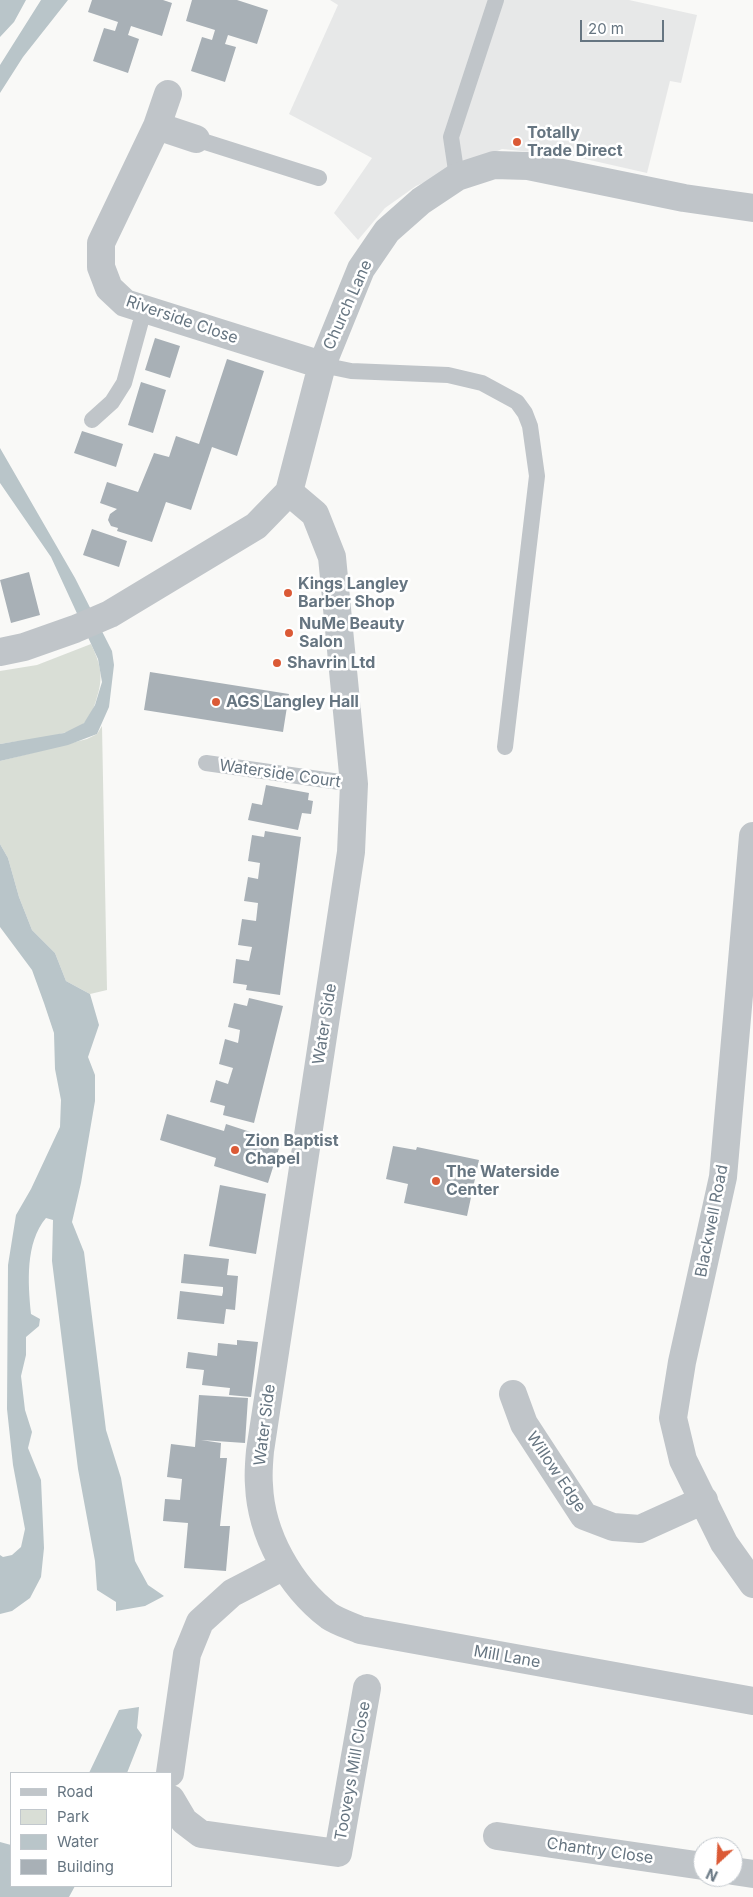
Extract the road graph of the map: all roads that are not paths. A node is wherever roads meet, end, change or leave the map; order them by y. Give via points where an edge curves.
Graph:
1 (496, 0) edge
2 (168, 94) dead end
3 (157, 126) junction
4 (196, 139) joint
5 (457, 177) junction
6 (319, 178) dead end
7 (753, 208) edge
8 (144, 310) junction
9 (322, 365) junction
10 (92, 420) dead end
11 (289, 492) junction
12 (0, 652) edge
13 (505, 747) dead end
14 (206, 763) dead end
15 (354, 784) junction
16 (753, 836) edge
17 (513, 1394) dead end
18 (704, 1500) junction
19 (284, 1566) junction
20 (753, 1584) edge
21 (367, 1688) dead end
22 (753, 1701) edge
23 (170, 1772) edge
24 (172, 1802) edge
25 (497, 1836) dead end
26 (693, 1865) edge

1 - 5 lane via 451,137
2 - 3 street, Riverside Close
3 - 4 street
3 - 8 street, Riverside Close via 100,243 101,267 109,288 125,303
4 - 6 lane
5 - 7 street, Church Lane via 494,165 528,166 684,198
5 - 9 street, Church Lane via 387,231 362,269
8 - 9 street, Riverside Close
8 - 10 lane via 124,383 112,402
9 - 11 street, Church Lane
9 - 13 lane via 351,371 448,375 474,381 517,402 525,413 537,476
11 - 12 street, Church Lane via 256,526 110,614 24,647
11 - 15 street, Water Side via 315,514 332,557
14 - 15 lane, Waterside Court
15 - 19 street, Water Side via 351,852 260,1451 259,1487 267,1530
16 - 18 street, Blackwell Road via 723,1177 682,1362 673,1418 683,1460
17 - 18 street, Willow Edge via 524,1424 584,1516 612,1527 640,1529
18 - 20 street, Blackwell Road via 724,1543
19 - 22 street, Mill Lane via 330,1617 360,1630
19 - 23 street via 232,1593 200,1622 187,1654
21 - 24 street, Tooveys Mill Close via 336,1864 201,1834 184,1821
25 - 26 street, Chantry Close

